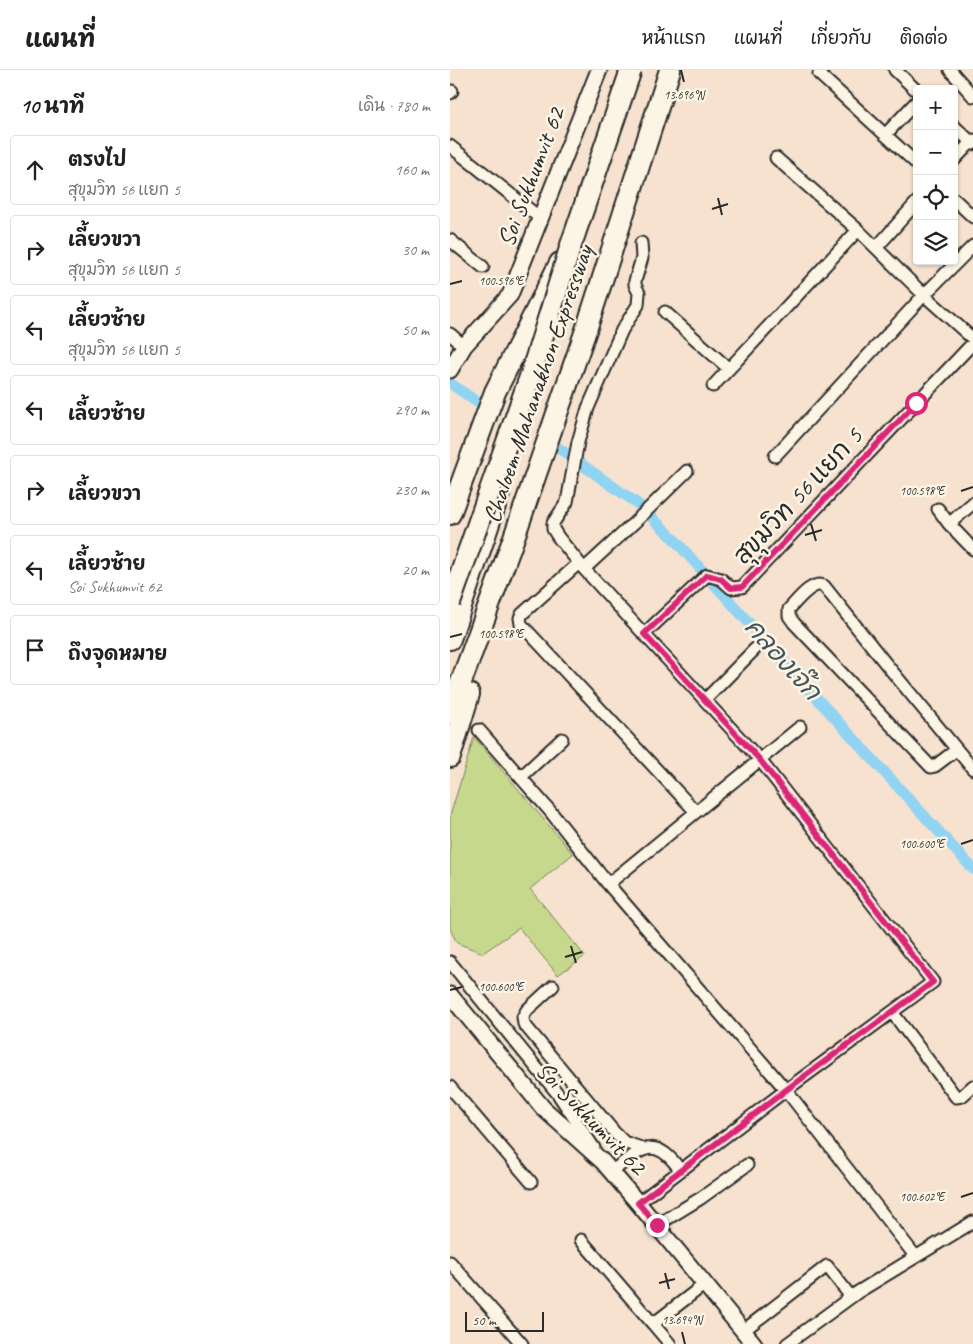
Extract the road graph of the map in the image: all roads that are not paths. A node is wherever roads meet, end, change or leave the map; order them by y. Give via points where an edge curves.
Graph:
1 (599, 70) edge
2 (632, 70) edge
3 (639, 70) edge
4 (950, 70) edge
5 (818, 71) edge
6 (899, 71) edge
7 (665, 74) edge
8 (913, 87) edge
9 (973, 96) edge
10 (913, 105) edge
11 (958, 130) edge
12 (885, 135) junction
13 (972, 142) edge
14 (450, 146) edge
15 (958, 156) edge
16 (776, 158) dead end
17 (913, 160) edge
18 (604, 176) junction
19 (958, 203) edge
20 (913, 206) edge
21 (973, 216) edge
22 (540, 218) junction
23 (858, 230) junction
24 (450, 240) edge
25 (641, 243) dead end
26 (973, 246) edge
27 (877, 247) junction
28 (483, 267) dead end
29 (924, 295) junction
30 (664, 312) dead end
31 (450, 334) edge
32 (973, 338) edge
33 (973, 344) edge
34 (464, 346) junction
35 (451, 369) edge
36 (729, 369) junction
37 (713, 386) dead end
38 (776, 456) dead end
39 (687, 471) dead end
40 (973, 503) edge
41 (938, 509) dead end
42 (450, 514) edge
43 (949, 524) junction
44 (512, 543) junction
45 (973, 549) edge
46 (581, 566) junction
47 (450, 603) edge
48 (644, 634) junction
49 (450, 639) edge
50 (756, 649) dead end
51 (450, 687) edge
52 (705, 700) junction
53 (450, 712) edge
54 (800, 727) dead end
55 (479, 730) dead end
56 (562, 740) dead end
57 (956, 750) junction
58 (450, 757) edge
59 (760, 760) junction
60 (973, 769) edge
61 (521, 777) junction
62 (696, 812) junction
63 (608, 884) junction
64 (450, 962) edge
65 (553, 986) dead end
66 (450, 995) edge
67 (892, 1012) junction
68 (450, 1086) edge
69 (973, 1086) edge
70 (786, 1090) junction
71 (644, 1149) junction
72 (747, 1165) dead end
73 (607, 1167) junction
74 (680, 1170) junction
75 (531, 1182) dead end
76 (638, 1203) junction
77 (973, 1222) edge
78 (657, 1225) junction
79 (581, 1240) dead end
80 (916, 1257) junction
81 (451, 1267) edge
82 (705, 1284) junction
83 (851, 1297) junction
84 (653, 1324) junction
85 (743, 1331) junction
86 (522, 1344) edge
87 (670, 1344) edge
88 (754, 1344) edge
89 (787, 1344) edge

1 - 22 street, Soi Sukhumvit 62
2 - 47 highway, bridge via 571,245 531,374
3 - 18 highway, Chaloem Mahanakhon Expressway
4 - 9 street
5 - 12 street
6 - 8 street
7 - 44 highway, Chaloem Mahanakhon Expressway via 586,330
7 - 51 highway
10 - 12 street
11 - 13 street
12 - 17 street
13 - 15 street
14 - 22 street
16 - 23 street
18 - 42 highway via 495,392
18 - 49 highway, Chaloem Mahanakhon Expressway
19 - 21 street
20 - 27 street
22 - 34 street, Soi Sukhumvit 62 via 510,295
23 - 27 street
23 - 36 street
24 - 28 street
25 - 46 street via 642,258 635,281 638,305 622,330 588,408 567,502 553,523 558,537
26 - 29 street
27 - 29 street
29 - 32 street
29 - 38 street
30 - 36 street
31 - 34 street
33 - 48 street, สุขุมวิท 56 แยก 5 via 742,587 731,588 721,579 707,575
34 - 35 street, Soi Sukhumvit 62
36 - 37 street
39 - 46 street via 635,522
40 - 43 street
41 - 43 street
43 - 45 street
44 - 53 highway, Chaloem Mahanakhon Expressway
44 - 58 highway via 496,608
46 - 48 street
46 - 62 street via 522,614 522,624
48 - 52 street
50 - 52 street
52 - 59 street
54 - 59 street
55 - 61 street
56 - 61 street
57 - 57 street via 824,586 814,585 789,609 794,623 932,767
57 - 60 street
59 - 62 street
59 - 67 street via 933,982
61 - 63 street
62 - 63 street
63 - 70 street
64 - 73 street via 558,1094
65 - 71 street via 527,1010 524,1024 615,1133 624,1142
66 - 73 street, Soi Sukhumvit 62 via 543,1108
67 - 69 street via 956,1097
67 - 70 street
68 - 75 street
70 - 74 street
70 - 80 street
71 - 73 street
71 - 74 street via 664,1151
72 - 78 street
73 - 76 street, Soi Sukhumvit 62
74 - 76 street
76 - 78 street, Soi Sukhumvit 62
77 - 80 street
78 - 82 street, Soi Sukhumvit 62
79 - 84 street
80 - 83 street
81 - 86 street
82 - 84 street
82 - 85 street, Soi Sukhumvit 62
83 - 85 street via 827,1266
83 - 89 street
84 - 87 street
85 - 88 street, Soi Sukhumvit 62

